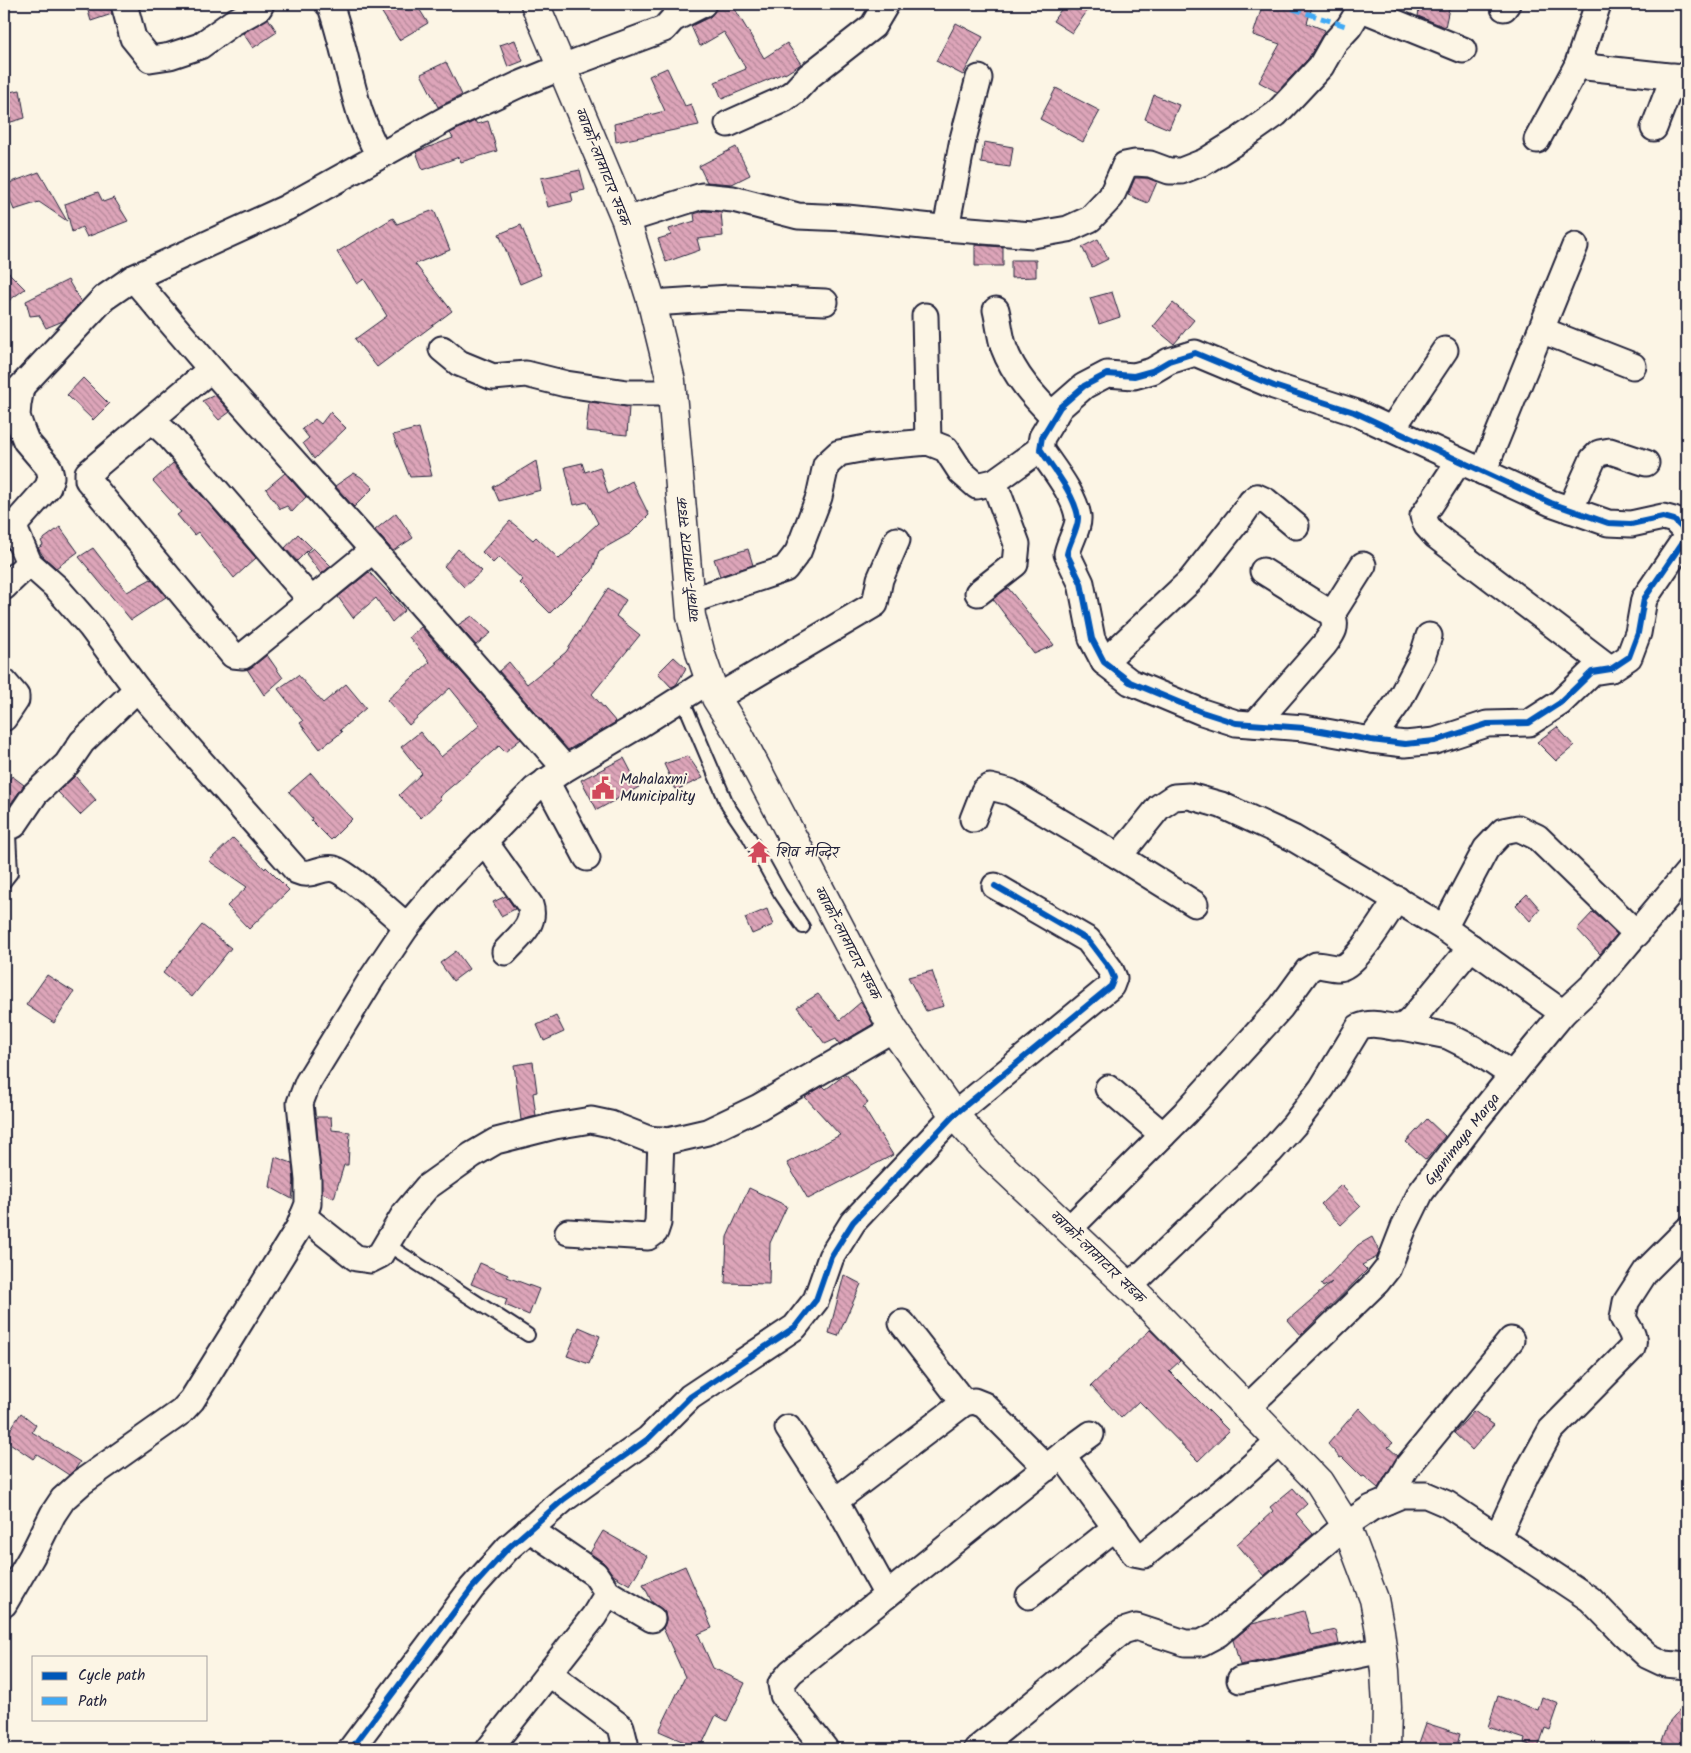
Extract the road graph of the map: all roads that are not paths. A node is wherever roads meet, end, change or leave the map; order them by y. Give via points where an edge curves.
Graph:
1 (124, 4) edge
2 (261, 4) edge
3 (328, 4) edge
4 (535, 4) edge
5 (703, 4) edge
6 (886, 4) edge
7 (1598, 4) edge
8 (1362, 6) edge
9 (1463, 50) dead end
10 (562, 66) junction
11 (1577, 66) junction
12 (1680, 77) edge
13 (980, 78) dead end
14 (728, 124) dead end
15 (1654, 128) dead end
16 (1538, 140) dead end
17 (379, 156) junction
18 (626, 220) junction
19 (946, 228) junction
20 (1575, 246) dead end
21 (133, 278) junction
22 (825, 302) dead end
23 (652, 303) junction
24 (996, 310) dead end
25 (925, 316) dead end
26 (1541, 330) junction
27 (442, 349) dead end
28 (1445, 350) dead end
29 (1633, 366) dead end
30 (210, 369) junction
31 (672, 393) junction
32 (12, 397) edge
33 (1054, 417) junction
34 (152, 420) junction
35 (1392, 430) junction
36 (928, 442) junction
37 (1040, 449) junction
38 (1459, 460) junction
39 (1646, 463) dead end
40 (1483, 472) junction
41 (994, 482) junction
42 (1570, 510) junction
43 (1296, 526) dead end
44 (1687, 535) edge
45 (897, 540) dead end
46 (373, 550) junction
47 (29, 563) junction
48 (1363, 565) dead end
49 (1262, 572) dead end
50 (4, 587) edge
51 (978, 593) dead end
52 (312, 601) junction
53 (690, 601) junction
54 (1332, 614) junction
55 (1429, 636) dead end
56 (1104, 662) junction
57 (1611, 669) junction
58 (4, 682) edge
59 (137, 689) junction
60 (713, 689) junction
61 (682, 698) junction
62 (4, 718) edge
63 (1255, 724) junction
64 (1371, 740) junction
65 (555, 775) junction
66 (973, 819) dead end
67 (9, 822) edge
68 (484, 841) junction
69 (1118, 856) junction
70 (587, 858) dead end
71 (1687, 873) edge
72 (4, 882) edge
73 (995, 886) dead end
74 (1396, 899) junction
75 (1195, 904) dead end
76 (407, 926) junction
77 (803, 927) dead end
78 (1444, 928) junction
79 (1637, 934) junction
80 (1471, 947) junction
81 (505, 952) dead end
82 (1563, 1013) junction
83 (1402, 1027) junction
84 (893, 1029) junction
85 (1512, 1075) junction
86 (1108, 1088) dead end
87 (954, 1115) junction
88 (1163, 1135) junction
89 (661, 1140) junction
90 (303, 1216) junction
91 (1069, 1229) junction
92 (1687, 1230) edge
93 (568, 1232) dead end
94 (388, 1244) junction
95 (1129, 1286) junction
96 (902, 1323) dead end
97 (528, 1335) dead end
98 (1512, 1340) dead end
99 (964, 1403) junction
100 (1248, 1407) junction
101 (788, 1428) dead end
102 (1091, 1434) dead end
103 (1280, 1441) junction
104 (1054, 1461) junction
105 (835, 1501) junction
106 (1388, 1501) junction
107 (1346, 1525) junction
108 (1116, 1527) junction
109 (529, 1529) junction
110 (1497, 1538) junction
111 (608, 1593) junction
112 (887, 1595) junction
113 (1030, 1596) dead end
114 (4, 1604) edge
115 (652, 1619) dead end
116 (1382, 1650) junction
117 (1687, 1666) edge
118 (550, 1674) junction
119 (1240, 1680) dead end
120 (351, 1749) edge
121 (489, 1749) edge
122 (622, 1749) edge
123 (825, 1749) edge
124 (977, 1749) edge
125 (1386, 1749) edge

1 - 2 street via 133,38 150,59 200,46
3 - 17 street via 340,34 361,115
4 - 10 main road, ग्वार्को-लामाटार सडक
5 - 10 street via 673,18 664,29
6 - 14 street via 873,26 809,76 794,92
7 - 11 street
8 - 9 street
8 - 19 street via 1321,66 1276,114 1204,162 1181,171 1169,171 1150,164 1125,165 1111,197 1090,219 1068,229 1033,235
10 - 17 street via 450,117
10 - 18 main road, ग्वार्को-लामाटार सडक
11 - 12 street
11 - 16 street
12 - 15 street
13 - 19 street via 962,139
17 - 21 street via 286,208
18 - 19 street via 702,196 733,199 798,216
18 - 23 main road, ग्वार्को-लामाटार सडक
20 - 26 street
21 - 30 street
21 - 32 street via 104,298
22 - 23 street via 730,298
23 - 31 main road, ग्वार्को-लामाटार सडक
24 - 33 street via 1010,361 1036,399
25 - 36 street
26 - 29 street
26 - 40 street
27 - 31 street via 459,362 493,377 526,374 566,384 627,392
28 - 35 street
30 - 34 street
30 - 46 street
31 - 53 main road, ग्वार्को-लामाटार सडक
32 - 47 street via 18,404 17,416 26,441 49,468 51,477 48,487 17,522 15,530
33 - 35 street via 1060,407 1084,386 1107,374 1134,376 1195,353 1274,386 1354,412
33 - 37 street via 1042,437
34 - 52 street
34 - 52 street via 88,473 88,480 233,655 243,656
35 - 38 street
36 - 41 street via 946,449 961,472 977,486
36 - 53 street via 839,453 826,465 816,506 798,552 786,569
37 - 41 street
37 - 56 street via 1072,500 1078,518 1067,554 1081,582 1092,639
38 - 40 street
38 - 57 street via 1423,516 1427,526
39 - 42 street via 1610,451 1599,453 1593,459
40 - 42 street
41 - 51 street via 1017,544 1015,564
42 - 44 street via 1608,523 1631,524 1663,517 1674,520
43 - 56 street via 1257,497 1191,580
44 - 57 street via 1644,599 1638,633 1629,657
45 - 60 street via 880,580 875,604
46 - 52 street
46 - 65 street via 557,759
47 - 50 street
47 - 59 street via 57,588 91,627
48 - 54 street
49 - 54 street
53 - 60 main road, ग्वार्को-लामाटार सडक via 699,647
54 - 63 street via 1335,622 1333,632
55 - 64 street via 1400,701
56 - 63 street via 1130,682 1202,712 1236,723
57 - 64 street via 1592,672 1560,703 1529,723 1487,724 1435,741 1405,744
58 - 62 street via 16,696
59 - 67 street via 82,742 67,764
59 - 76 street via 297,871 311,874 328,869 343,873
60 - 61 street
60 - 84 main road, ग्वार्को-लामाटार सडक
61 - 65 street
61 - 77 lane via 728,806
63 - 64 street via 1304,728
65 - 68 street via 534,789
65 - 70 street
66 - 69 street via 984,790 990,787 1010,792
67 - 72 lane via 11,873
68 - 76 street
68 - 81 street via 530,905 532,913 531,923
69 - 74 street via 1159,807 1174,797 1189,796 1221,805 1293,838
69 - 75 street
71 - 79 street, Gyanimaya Marga
73 - 87 street via 1088,940 1114,978 1111,986 1100,996
74 - 78 street
74 - 88 street via 1358,956 1340,968 1316,964 1308,970 1281,1007
76 - 90 street via 308,1082 300,1103 308,1180 308,1204
78 - 79 street via 1486,849 1503,832 1518,828 1537,837
78 - 80 street
79 - 82 street, Gyanimaya Marga via 1592,986
80 - 82 street
80 - 83 street
82 - 85 street, Gyanimaya Marga
83 - 85 street via 1448,1036
83 - 95 street via 1378,1023 1359,1027 1322,1088 1271,1151
84 - 87 main road, ग्वार्को-लामाटार सडक
84 - 89 street via 790,1089 707,1132
85 - 100 street, Gyanimaya Marga via 1421,1192 1388,1268 1377,1282
86 - 88 street
87 - 91 main road, ग्वार्को-लामाटार सडक via 992,1157
87 - 109 street via 853,1222 831,1257 816,1300 795,1327 690,1397 648,1439
88 - 91 street
89 - 93 street via 655,1232 648,1237
89 - 94 street via 648,1139 591,1120 496,1141 427,1187 405,1213
90 - 94 street via 356,1258 370,1260
90 - 114 street via 192,1400 181,1412 63,1499
91 - 95 main road, ग्वार्को-लामाटार सडक
92 - 110 street via 1646,1271 1626,1302 1623,1318 1632,1335 1632,1348 1551,1430
94 - 97 lane
95 - 100 main road, ग्वार्को-लामाटार सडक
96 - 99 street
98 - 106 street via 1407,1467
99 - 104 street via 974,1401 984,1405
99 - 105 street
100 - 103 main road, ग्वार्को-लामाटार सडक
101 - 105 street
102 - 104 street
103 - 107 main road, ग्वार्को-लामाटार सडक via 1319,1482
103 - 108 street via 1144,1555 1134,1553
104 - 108 street
104 - 112 street
105 - 112 street
106 - 107 street
106 - 110 street via 1402,1495 1426,1495 1447,1504
107 - 116 main road, ग्वार्को-लामाटार सडक via 1374,1599
107 - 124 street via 1218,1634 1201,1643 1185,1643 1136,1627 1123,1631
108 - 113 street
109 - 111 street via 595,1574
109 - 120 street via 472,1588
110 - 117 street via 1590,1598 1648,1656 1665,1664
111 - 115 street
111 - 118 street
112 - 123 street via 790,1672 781,1684 783,1695
116 - 119 street
116 - 125 main road, ग्वार्को-लामाटार सडक via 1387,1707
118 - 121 street
118 - 122 street via 621,1727 625,1743

